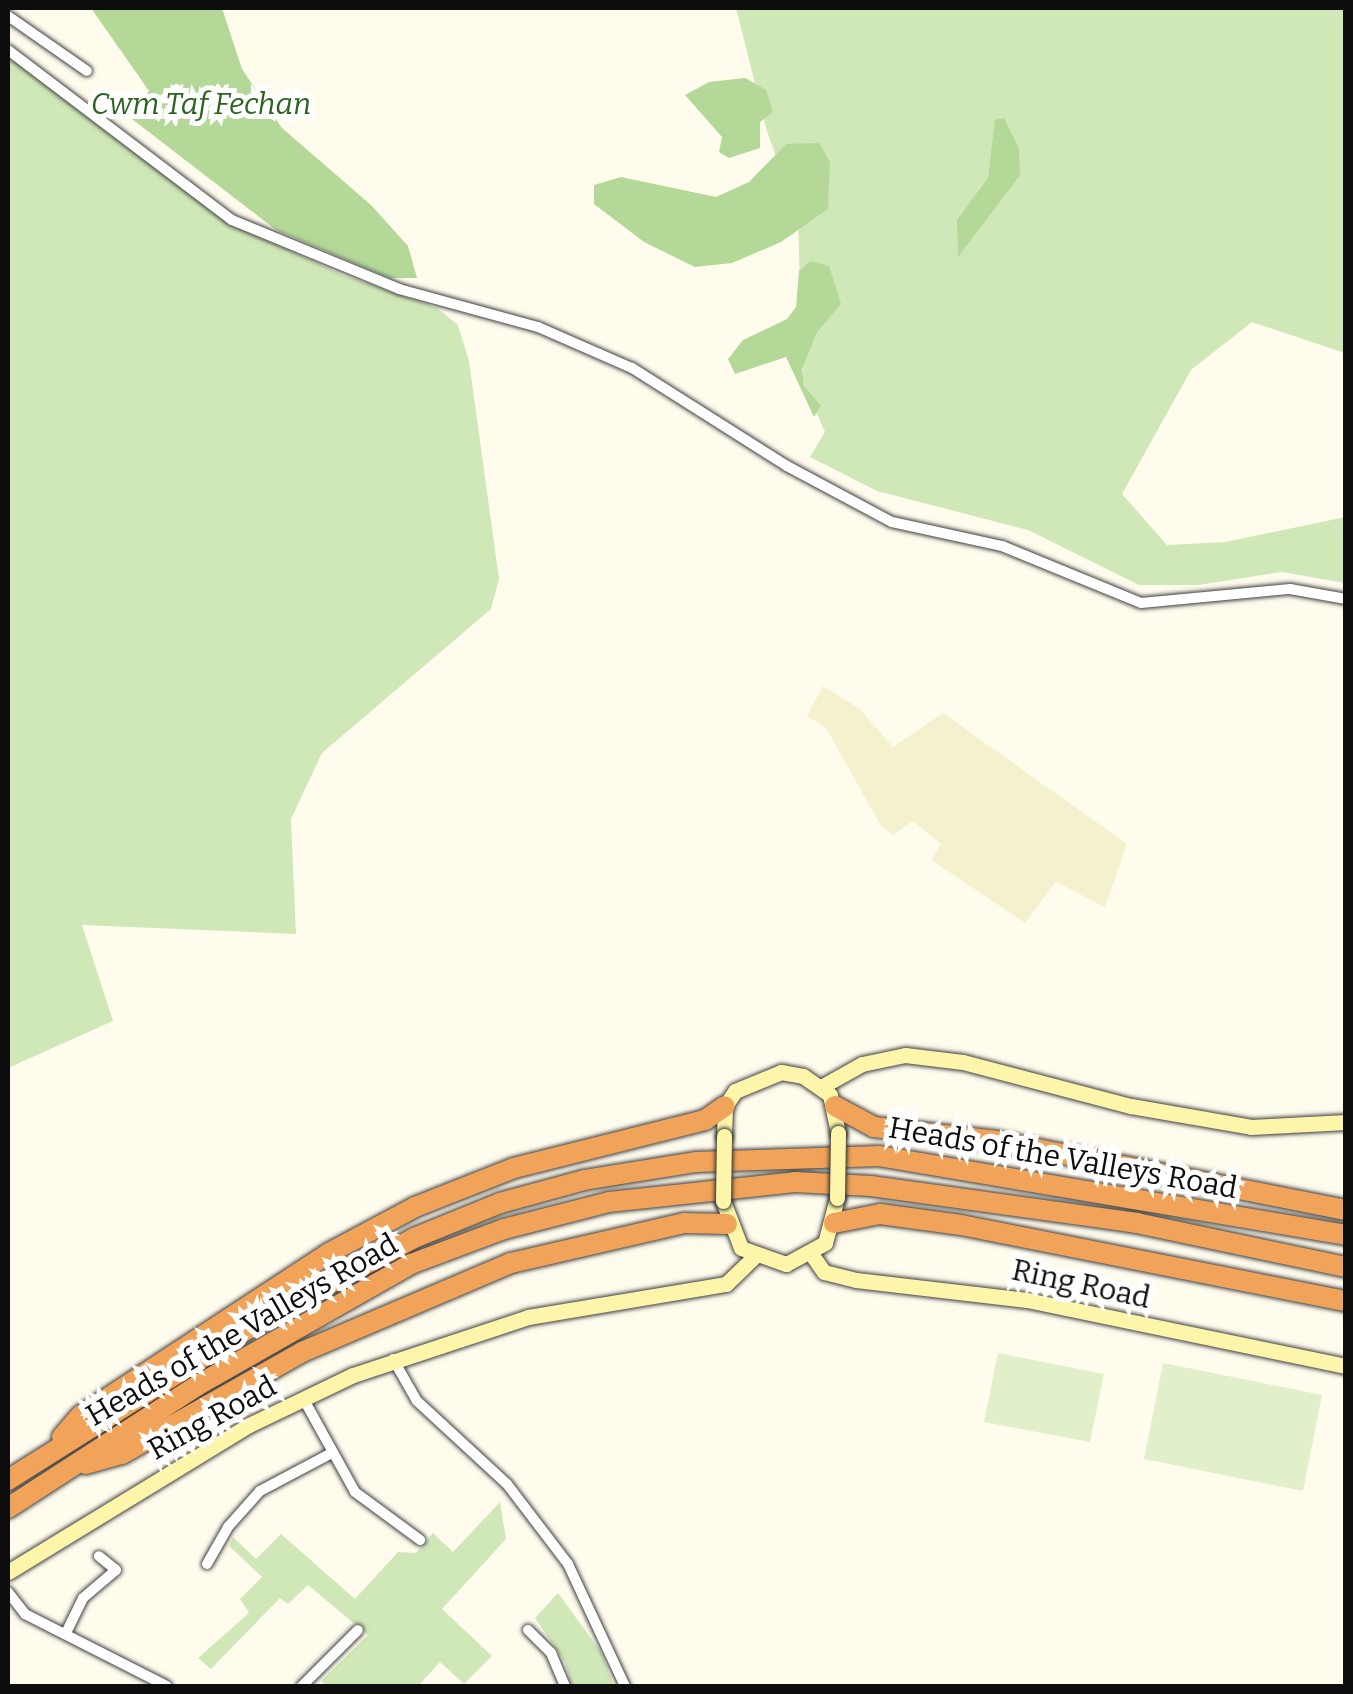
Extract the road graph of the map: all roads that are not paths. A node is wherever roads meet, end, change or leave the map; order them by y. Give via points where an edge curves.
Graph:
1 (8, 16) edge
2 (8, 50) edge
3 (86, 72) dead end
4 (1346, 600) edge
5 (821, 1086) junction
6 (725, 1106) junction
7 (835, 1106) junction
8 (1346, 1122) edge
9 (1346, 1210) edge
10 (834, 1223) junction
11 (727, 1224) junction
12 (1346, 1235) edge
13 (812, 1255) junction
14 (754, 1257) junction
15 (1346, 1267) edge
16 (1346, 1301) edge
17 (394, 1359) junction
18 (1346, 1366) edge
19 (302, 1398) junction
20 (48, 1453) junction
21 (330, 1454) junction
22 (60, 1472) junction
23 (8, 1480) edge
24 (8, 1508) edge
25 (420, 1540) dead end
26 (99, 1556) dead end
27 (208, 1564) dead end
28 (8, 1572) edge
29 (8, 1592) edge
30 (358, 1630) dead end
31 (528, 1630) dead end
32 (66, 1633) junction
33 (167, 1686) edge
34 (302, 1686) edge
35 (565, 1686) edge
36 (625, 1686) edge

1 - 3 street
2 - 4 street via 232,220 399,289 538,327 632,368 787,466 892,522 1002,546 1141,603 1290,589
5 - 6 street via 782,1072 760,1076
5 - 7 street
5 - 8 street via 862,1064 905,1055 964,1062 1131,1106 1251,1126
6 - 11 street, bridge
6 - 20 highway via 705,1120 514,1168 415,1207 329,1253 80,1416
7 - 9 highway via 874,1127 997,1142
7 - 10 street, bridge
10 - 13 street
10 - 16 highway via 880,1214 945,1223
11 - 14 street
11 - 22 highway via 667,1226 511,1263 302,1352 122,1454
12 - 20 highway, Heads of the Valleys Road via 879,1156 697,1162 584,1180 500,1203 414,1238 262,1320
13 - 14 street via 786,1264
13 - 18 street, Ring Road via 824,1272 844,1278 1027,1300
14 - 17 street, Ring Road via 726,1284 488,1327
15 - 22 highway, Heads of the Valleys Road via 1137,1223 871,1186 795,1182 608,1202 504,1228 411,1264
17 - 19 street, Ring Road
17 - 36 street via 417,1402 507,1484 568,1564
19 - 21 street
19 - 28 street, Ring Road
20 - 23 highway, Heads of the Valleys Road
21 - 25 street via 355,1492
21 - 27 street via 260,1491 228,1526
22 - 24 highway, Heads of the Valleys Road
26 - 32 street via 116,1570 83,1598
29 - 32 street via 25,1614
30 - 34 street
31 - 35 street via 551,1652
32 - 33 street

